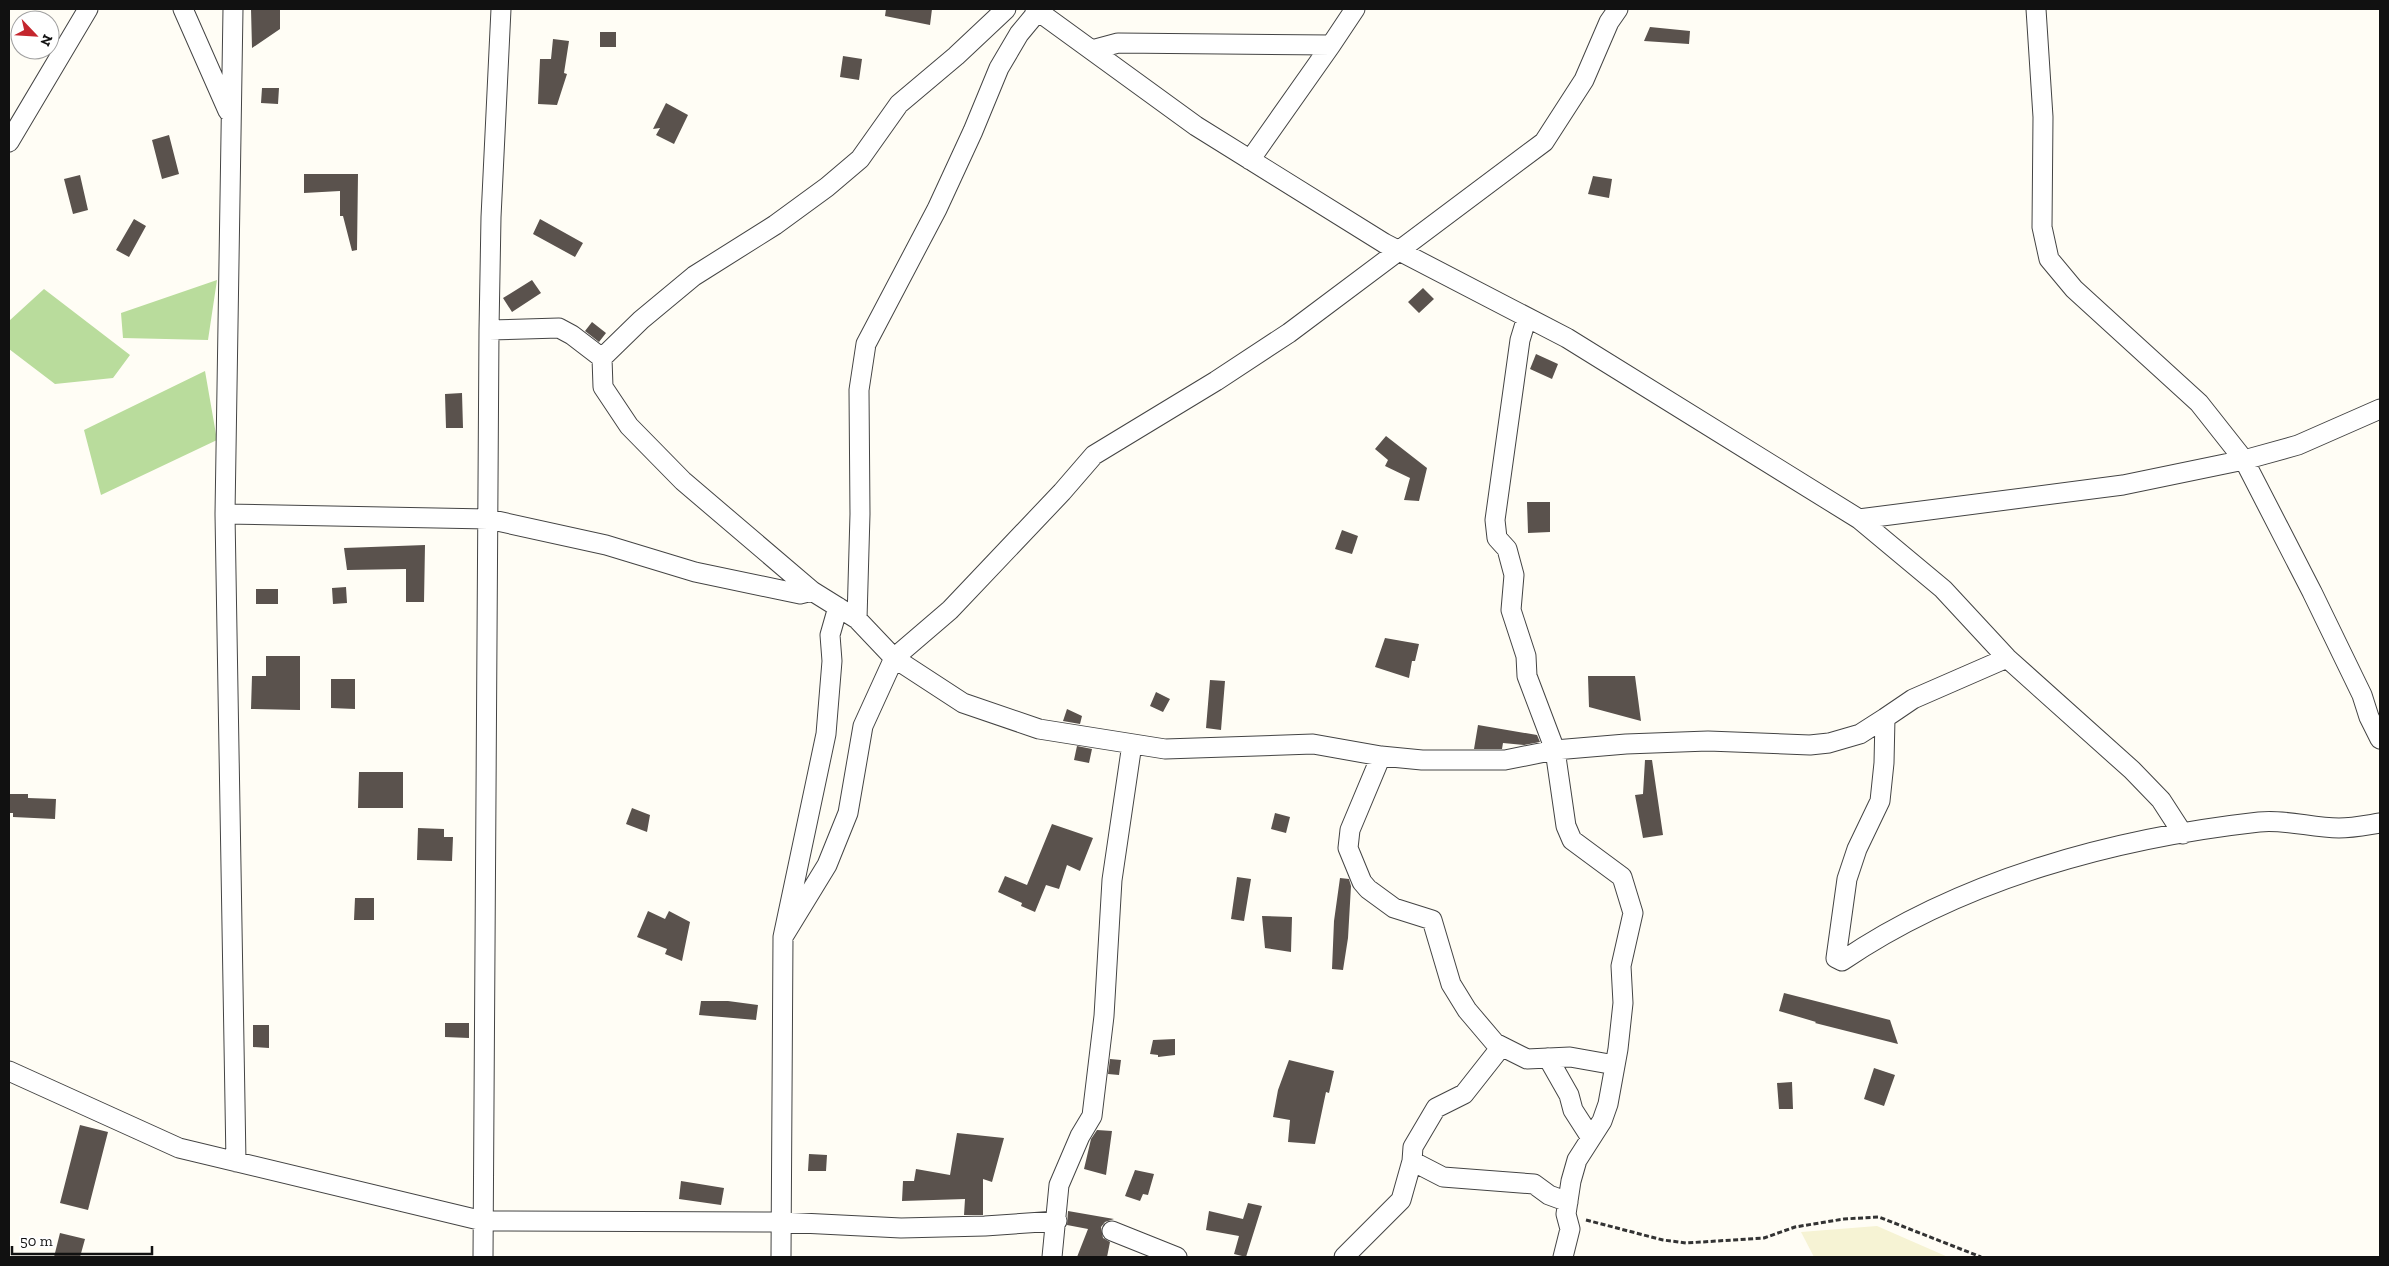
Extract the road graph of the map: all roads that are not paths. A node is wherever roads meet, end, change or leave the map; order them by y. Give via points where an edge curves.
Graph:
1 (88, 9) edge
2 (183, 9) edge
3 (233, 9) edge
4 (501, 9) edge
5 (1006, 9) edge
6 (1354, 9) edge
7 (1618, 9) edge
8 (2036, 9) edge
9 (1036, 10) edge
10 (1332, 45) junction
11 (1092, 50) junction
12 (230, 116) junction
13 (9, 142) edge
14 (1250, 160) junction
15 (1399, 252) junction
16 (1526, 318) junction
17 (489, 330) junction
18 (602, 358) junction
19 (2380, 409) edge
20 (2244, 460) junction
21 (225, 514) junction
22 (488, 519) junction
23 (1859, 519) junction
24 (812, 591) junction
25 (838, 607) junction
26 (857, 619) junction
27 (894, 658) junction
28 (2007, 658) junction
29 (1885, 718) junction
30 (2380, 739) edge
31 (1132, 744) junction
32 (1555, 750) junction
33 (1381, 756) junction
34 (2380, 823) edge
35 (2183, 834) junction
36 (783, 937) junction
37 (1501, 1047) junction
38 (1548, 1058) junction
39 (1615, 1065) junction
40 (9, 1071) edge
41 (1591, 1138) junction
42 (1412, 1161) junction
43 (236, 1162) junction
44 (1567, 1208) junction
45 (484, 1221) junction
46 (1057, 1221) junction
47 (781, 1222) junction
48 (1112, 1231) dead end
49 (483, 1257) edge
50 (781, 1257) edge
51 (1052, 1257) edge
52 (1177, 1257) edge
53 (1344, 1257) edge
54 (1563, 1257) edge

1 - 13 street
2 - 12 street
3 - 12 street
4 - 17 street
5 - 18 street via 899,104 860,159 776,225 694,276
6 - 10 street
7 - 15 street via 1584,80 1544,142
8 - 20 street via 2043,117 2042,227 2049,259 2074,289 2199,402
9 - 11 street
9 - 26 street via 999,68 937,209 866,344 859,390
10 - 11 street via 1118,43
10 - 14 street
11 - 14 street via 1196,126
12 - 21 street
14 - 15 street
15 - 16 street
15 - 27 street via 1289,333 1094,455 950,610
16 - 23 street via 1567,338
16 - 32 street via 1520,340 1495,520 1497,538 1507,549 1514,575 1511,610 1526,656 1528,676
17 - 18 street via 559,328
17 - 22 street
18 - 24 street via 603,387 629,426 682,481
19 - 20 street via 2298,445
20 - 23 street via 2123,485
20 - 30 street via 2312,592
21 - 22 street
21 - 43 street
22 - 24 street via 606,545 695,572 800,594
22 - 45 street
23 - 28 street via 1943,589
24 - 25 street
25 - 26 street
25 - 36 street via 830,634 832,661 826,734
26 - 27 street
27 - 31 street via 963,703 1039,729
27 - 36 street via 863,726 848,813 827,865
28 - 29 street via 1913,699
28 - 35 street via 2162,800
29 - 32 street via 1860,734 1820,744 1708,741
29 - 35 street via 1880,802 1847,879 1836,958 1839,960 1934,908 2033,869 2148,839
31 - 33 street via 1166,749 1312,744
31 - 46 street via 1112,880 1104,1016 1092,1116 1066,1167 1060,1185
32 - 33 street via 1505,760 1422,760
32 - 39 street via 1566,826 1572,840 1622,877 1633,913 1621,966 1623,1003
33 - 37 street via 1350,830 1348,848 1357,872 1368,889 1394,908 1432,920 1451,984 1467,1010
34 - 35 street via 2338,828 2262,822
36 - 47 street
37 - 38 street via 1527,1059
37 - 42 street via 1464,1094 1436,1108 1413,1147
38 - 39 street via 1570,1057
38 - 41 street via 1569,1095 1573,1110
39 - 41 street via 1608,1104
40 - 43 street via 179,1148
41 - 44 street via 1577,1160
42 - 44 street via 1443,1177 1534,1184
42 - 53 street via 1401,1200
43 - 45 street
44 - 54 street via 1570,1229
45 - 47 street
45 - 49 street
46 - 47 street via 901,1228
46 - 51 street
47 - 50 street
48 - 52 street

